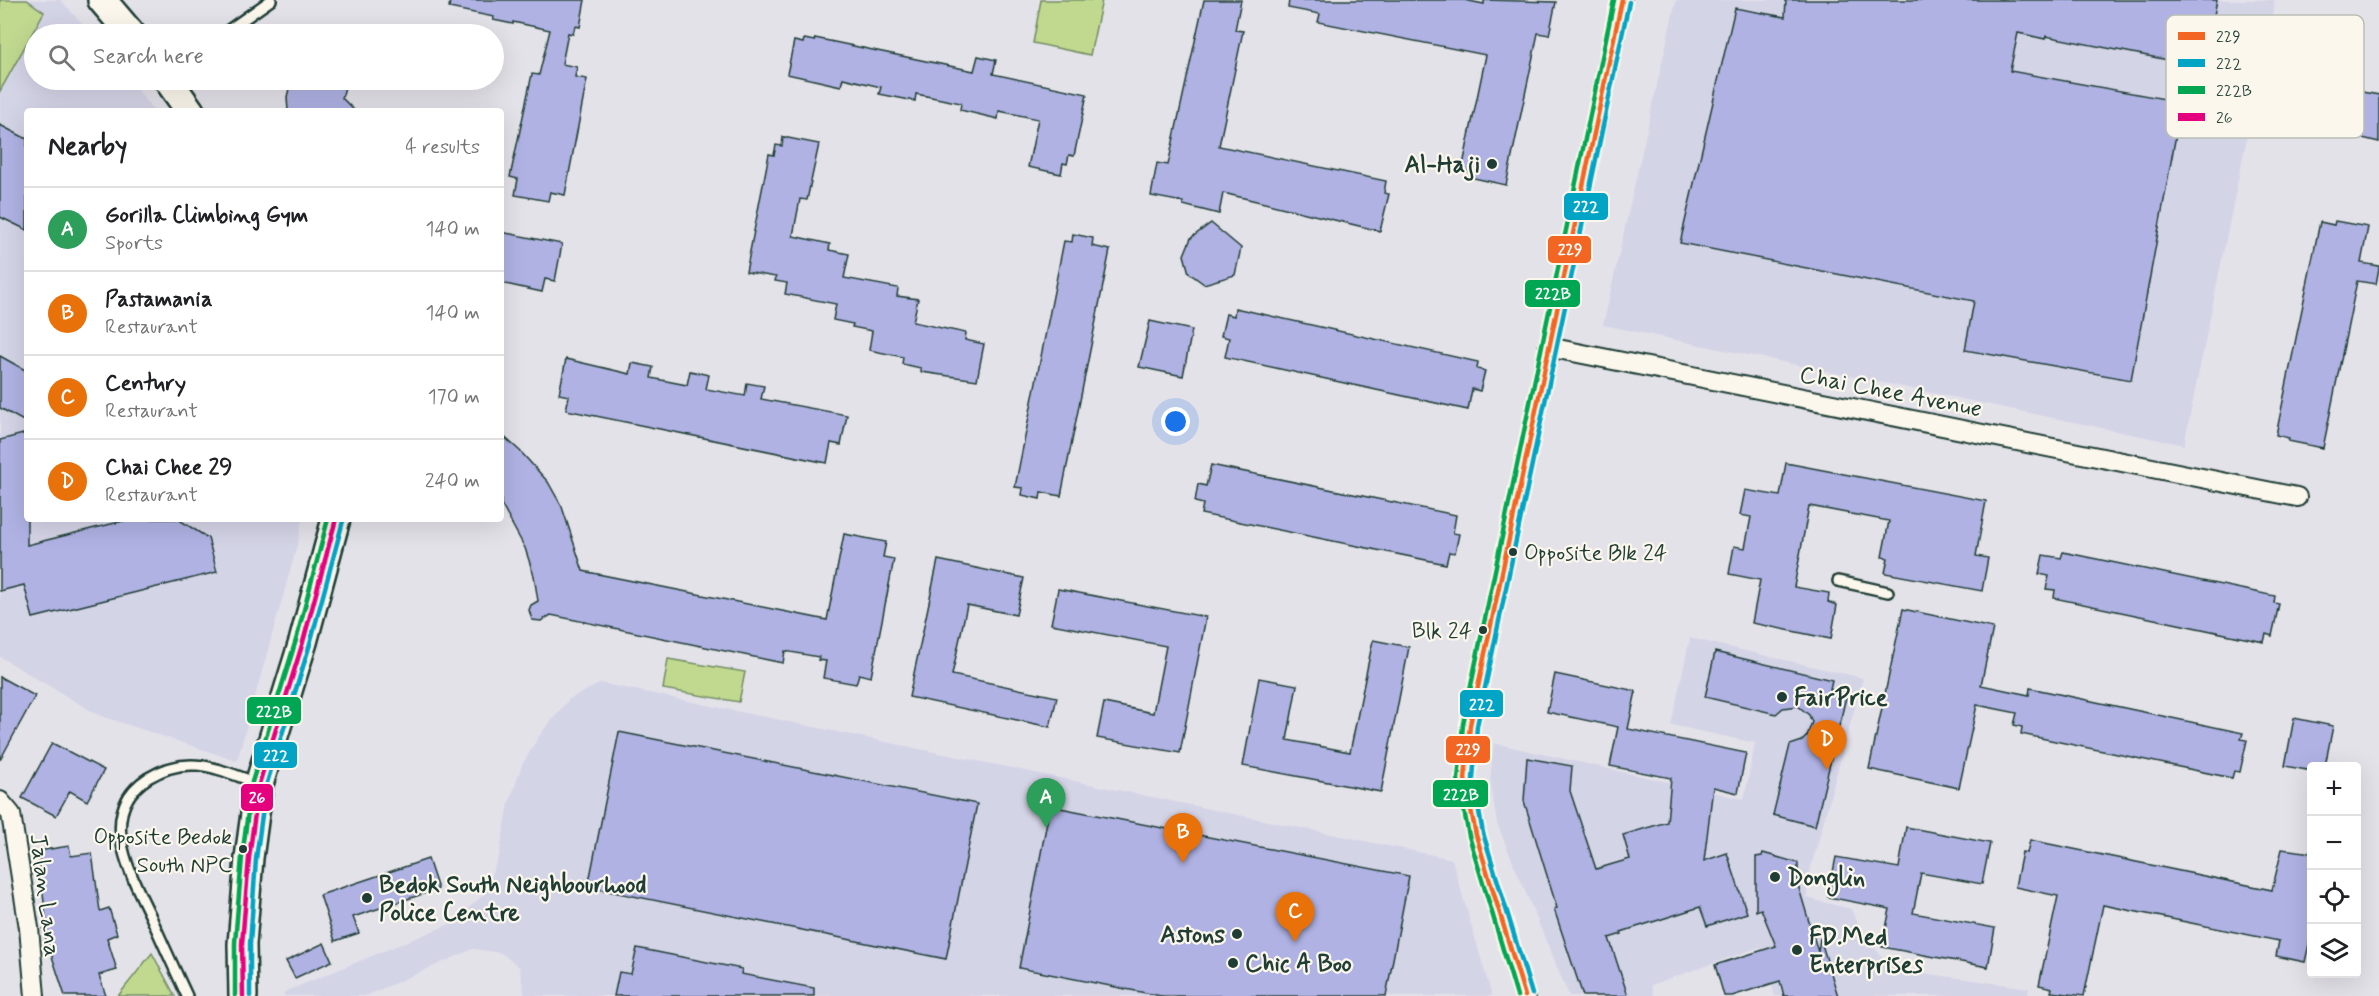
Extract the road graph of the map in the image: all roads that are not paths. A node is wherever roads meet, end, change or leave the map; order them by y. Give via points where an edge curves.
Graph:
1 (102, 0) edge
2 (271, 0) edge
3 (1622, 0) edge
4 (1633, 0) edge
5 (122, 24) edge
6 (237, 24) edge
7 (175, 90) edge
8 (188, 108) edge
9 (1553, 348) junction
10 (2297, 498) dead end
11 (335, 522) edge
12 (1838, 581) dead end
13 (1888, 592) dead end
14 (259, 784) junction
15 (2, 802) edge
16 (35, 996) edge
17 (188, 996) edge
18 (243, 996) edge
19 (1525, 996) edge
20 (1536, 996) edge

1 - 5 street
2 - 6 lane
3 - 9 street
4 - 9 street
7 - 8 street
9 - 10 street, Chai Chee Avenue
9 - 19 street via 1477,686 1466,779 1476,835
9 - 20 street via 1535,475 1488,688 1476,778 1487,832
11 - 14 street
12 - 13 lane
14 - 17 lane via 215,767 183,766 146,780 133,790 124,806 121,832 126,863
14 - 18 street via 242,944
15 - 16 street, Jalan Lana via 11,814

